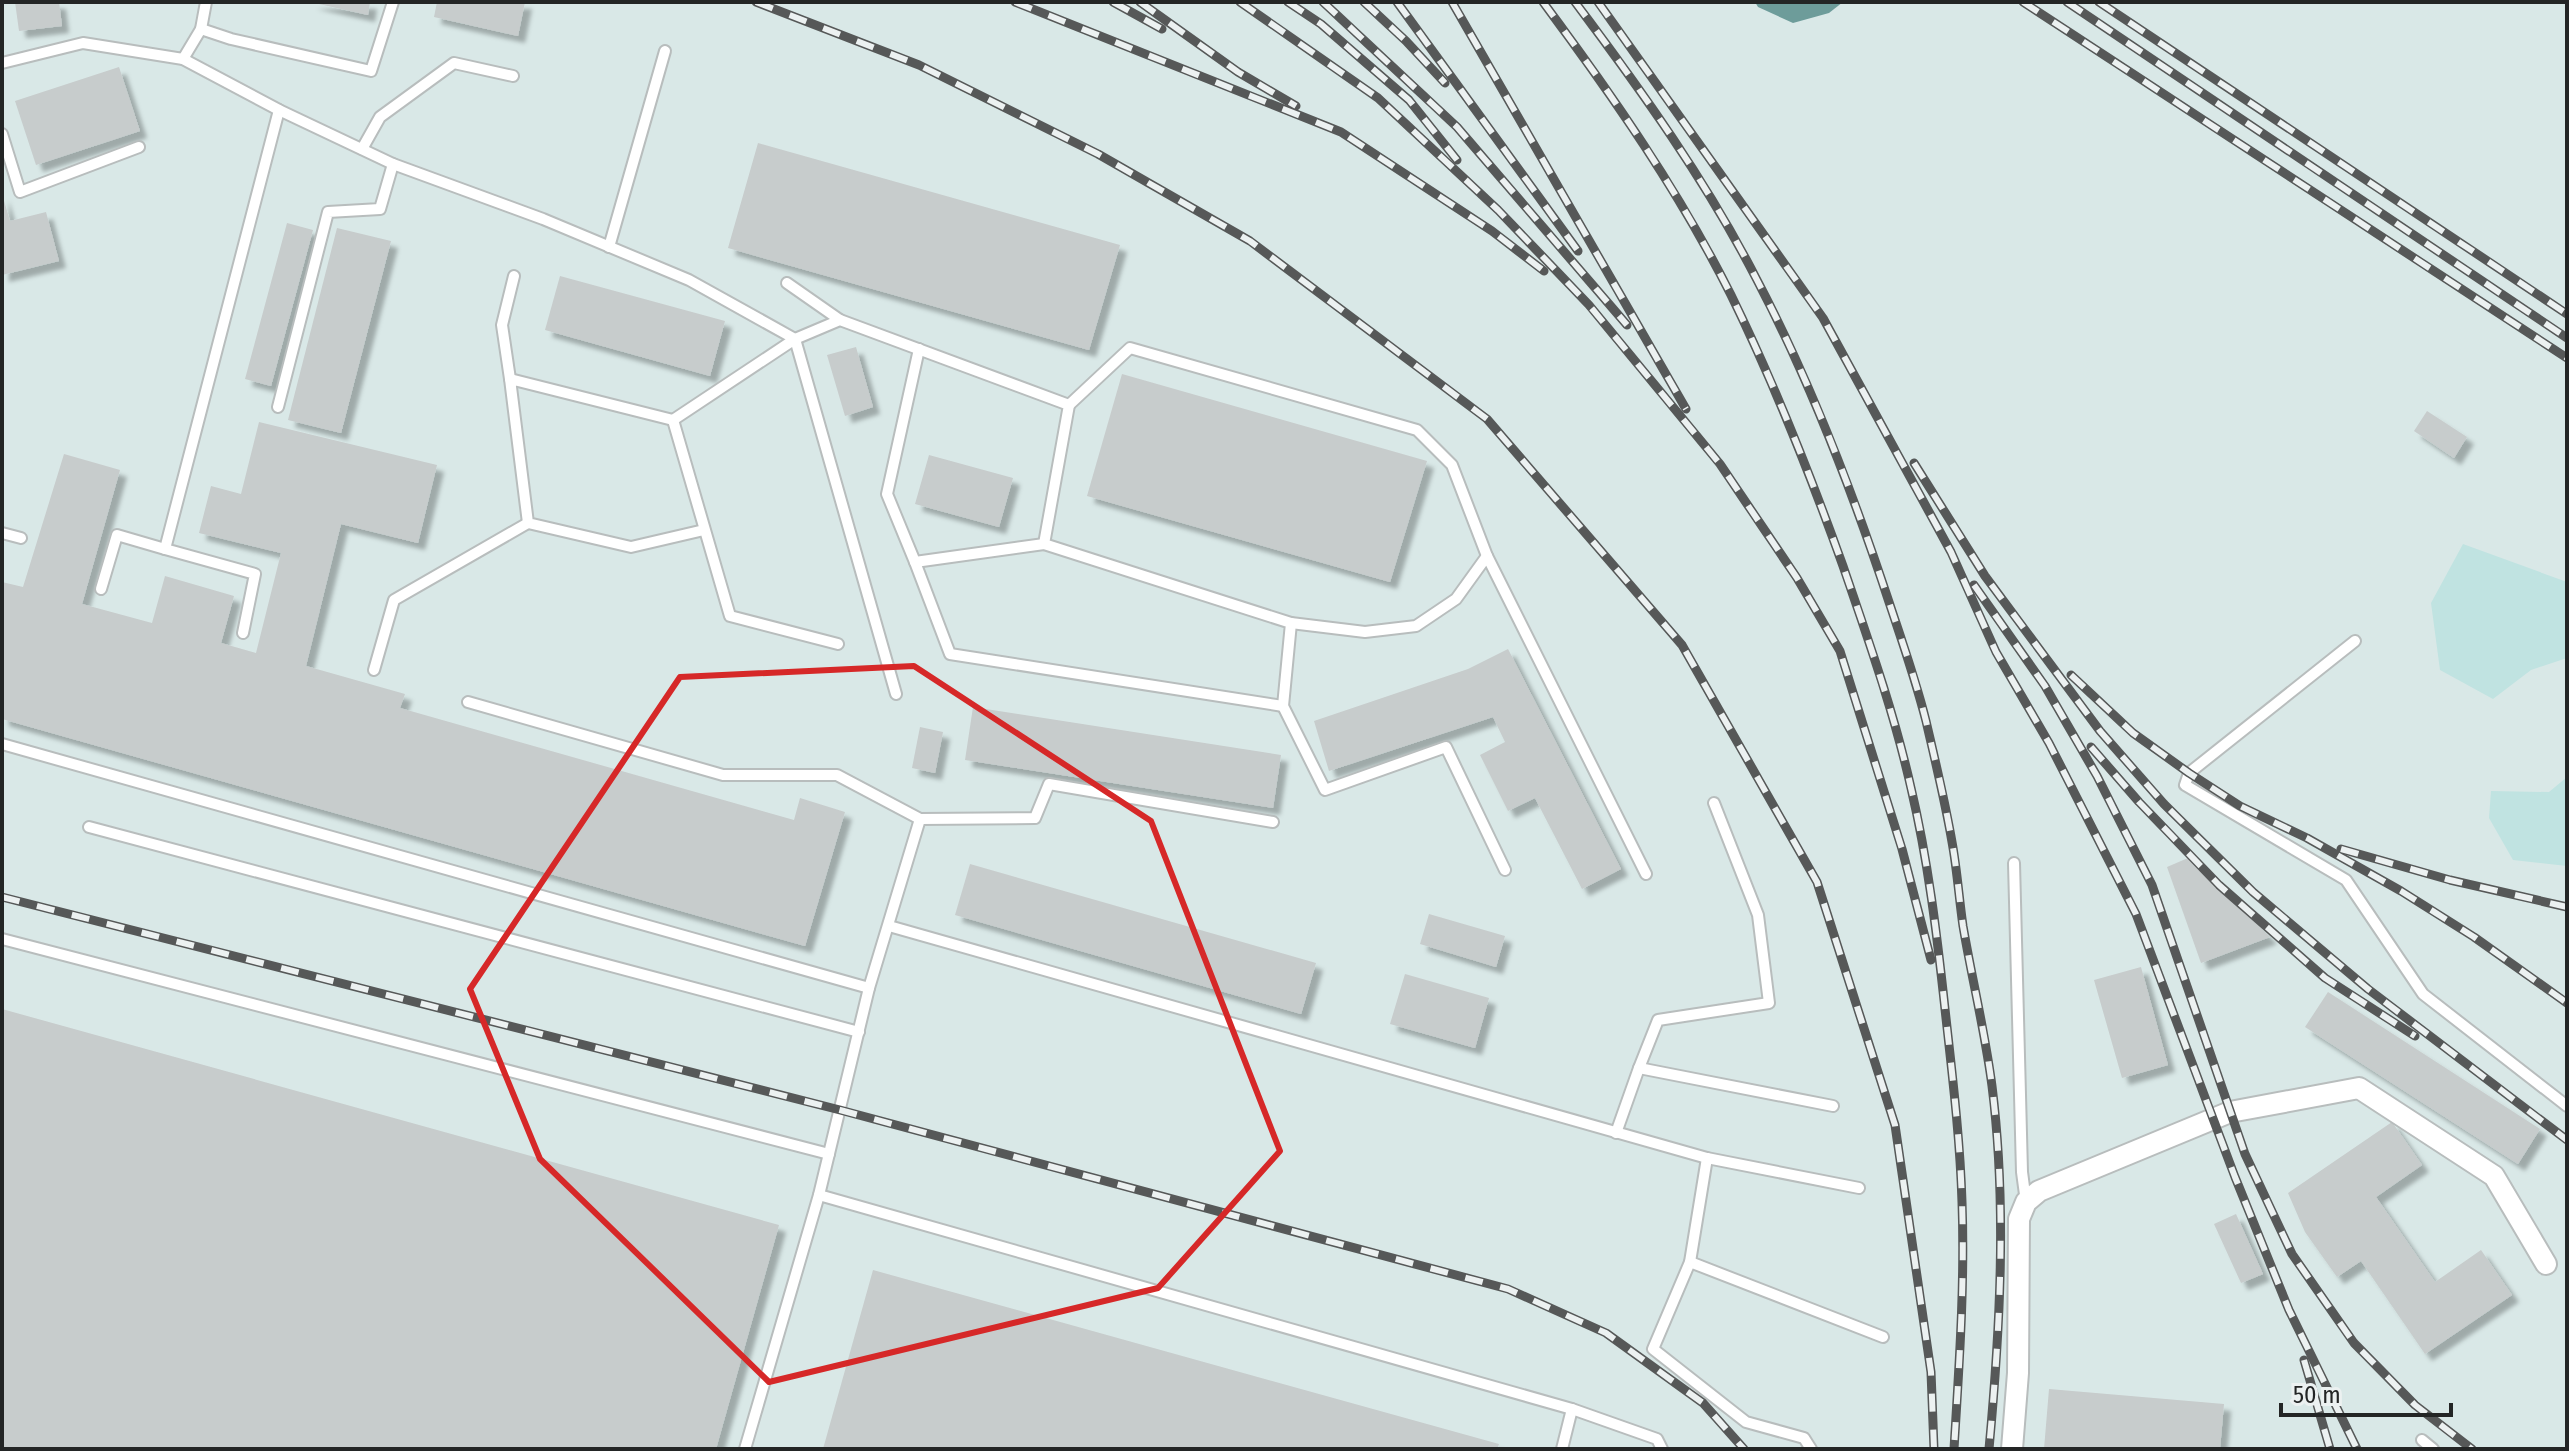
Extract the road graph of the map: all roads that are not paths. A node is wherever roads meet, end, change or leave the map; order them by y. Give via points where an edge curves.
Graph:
1 (206, 2) edge
2 (393, 2) edge
3 (201, 29) junction
4 (665, 51) dead end
5 (183, 59) junction
6 (2, 63) edge
7 (513, 76) dead end
8 (279, 110) junction
9 (2, 134) edge
10 (139, 147) dead end
11 (362, 149) junction
12 (393, 164) junction
13 (609, 247) junction
14 (514, 276) dead end
15 (787, 283) dead end
16 (840, 320) junction
17 (795, 339) junction
18 (919, 349) junction
19 (510, 379) junction
20 (1069, 405) junction
21 (278, 407) dead end
22 (673, 420) junction
23 (528, 523) junction
24 (704, 530) junction
25 (2, 533) edge
26 (21, 538) dead end
27 (1044, 544) junction
28 (165, 549) junction
29 (1487, 556) junction
30 (915, 562) junction
31 (101, 589) dead end
32 (1291, 623) junction
33 (243, 633) dead end
34 (2355, 641) dead end
35 (838, 644) dead end
36 (374, 670) dead end
37 (896, 694) dead end
38 (468, 702) dead end
39 (1283, 706) junction
40 (2, 744) edge
41 (1714, 803) dead end
42 (920, 819) junction
43 (1273, 822) dead end
44 (89, 827) dead end
45 (2014, 863) dead end
46 (1505, 870) dead end
47 (1646, 874) dead end
48 (889, 926) junction
49 (2, 939) edge
50 (869, 988) junction
51 (859, 1032) junction
52 (1639, 1068) junction
53 (1833, 1106) dead end
54 (2567, 1106) edge
55 (1616, 1133) junction
56 (829, 1154) junction
57 (1707, 1158) junction
58 (1859, 1188) dead end
59 (819, 1195) junction
60 (2026, 1202) junction
61 (1690, 1262) junction
62 (2546, 1264) dead end
63 (1883, 1337) dead end
64 (1572, 1409) junction
65 (2422, 1440) dead end
66 (745, 1449) edge
67 (1562, 1449) edge
68 (1662, 1449) edge
69 (1811, 1449) edge
70 (2012, 1449) edge
71 (2433, 1449) edge

1 - 3 lane
2 - 3 lane via 371,71
3 - 5 lane
4 - 13 lane
5 - 6 lane via 83,43
5 - 8 lane
7 - 11 lane via 454,63 380,117
8 - 11 lane
8 - 28 lane
9 - 10 lane via 20,192
11 - 12 lane
12 - 13 lane
12 - 21 lane via 380,209 328,212
13 - 17 lane via 689,280
14 - 19 lane via 502,325
15 - 16 lane
16 - 17 lane
16 - 18 lane
17 - 22 lane
17 - 37 lane
18 - 20 lane
18 - 30 lane via 887,494
19 - 22 lane
19 - 23 lane
20 - 27 lane
20 - 29 lane via 1130,348 1417,430 1452,465
22 - 24 lane
23 - 24 lane via 631,547
23 - 36 lane via 394,600
24 - 35 lane via 730,616
25 - 26 lane
27 - 30 lane
27 - 32 lane
28 - 31 lane via 117,535
28 - 33 lane via 255,574
29 - 32 lane via 1456,599 1416,626 1365,632
29 - 47 lane
30 - 39 lane via 950,654
32 - 39 lane
34 - 54 lane via 2189,773 2185,785 2346,880 2423,994
38 - 42 lane via 723,775 837,775
39 - 46 lane via 1325,790 1446,747
40 - 50 lane
41 - 52 lane via 1758,915 1769,1003 1658,1020
42 - 43 lane via 1035,818 1049,784
42 - 48 lane
44 - 51 lane
45 - 60 lane
48 - 50 lane
48 - 55 lane
49 - 56 lane
50 - 51 lane
51 - 56 lane
52 - 53 lane
52 - 55 lane
55 - 57 lane
56 - 59 lane
57 - 58 lane
57 - 61 lane
59 - 64 lane
59 - 66 lane
60 - 62 street via 2039,1191 2230,1112 2359,1088 2494,1176
60 - 70 street via 2019,1219
61 - 63 lane
61 - 69 lane via 1653,1349 1746,1422 1804,1438
64 - 67 lane
64 - 68 lane via 1657,1439
65 - 71 lane

